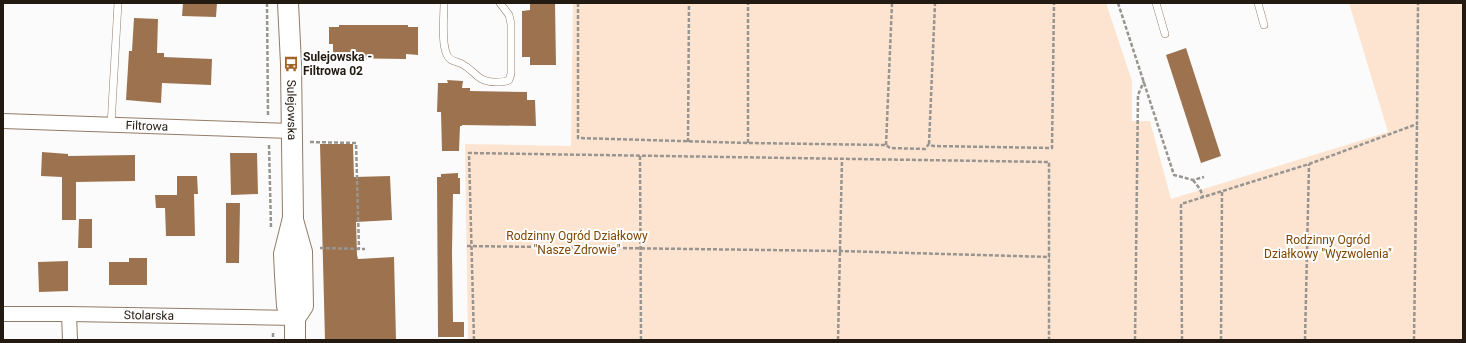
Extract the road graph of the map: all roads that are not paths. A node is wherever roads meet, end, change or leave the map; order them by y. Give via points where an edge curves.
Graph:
1 (118, 3) edge
2 (288, 3) edge
3 (444, 3) edge
4 (500, 3) edge
5 (1156, 3) edge
6 (1258, 3) edge
7 (1264, 25) dead end
8 (1165, 34) dead end
9 (3, 121) edge
10 (111, 125) junction
11 (291, 131) junction
12 (3, 314) edge
13 (69, 314) junction
14 (295, 318) junction
15 (70, 340) edge
16 (295, 340) edge

1 - 10 lane
2 - 11 main road, Sulejowska
3 - 4 lane via 444,43 448,58 462,64 482,79 504,82 509,80 511,74 512,29 509,15
5 - 8 lane
6 - 7 lane
9 - 10 street, Filtrowa
10 - 11 street, Filtrowa
11 - 14 main road, Sulejowska via 293,218 302,252 303,306
12 - 13 street, Stolarska
13 - 14 street, Stolarska
13 - 15 street
14 - 16 main road, Sulejowska

